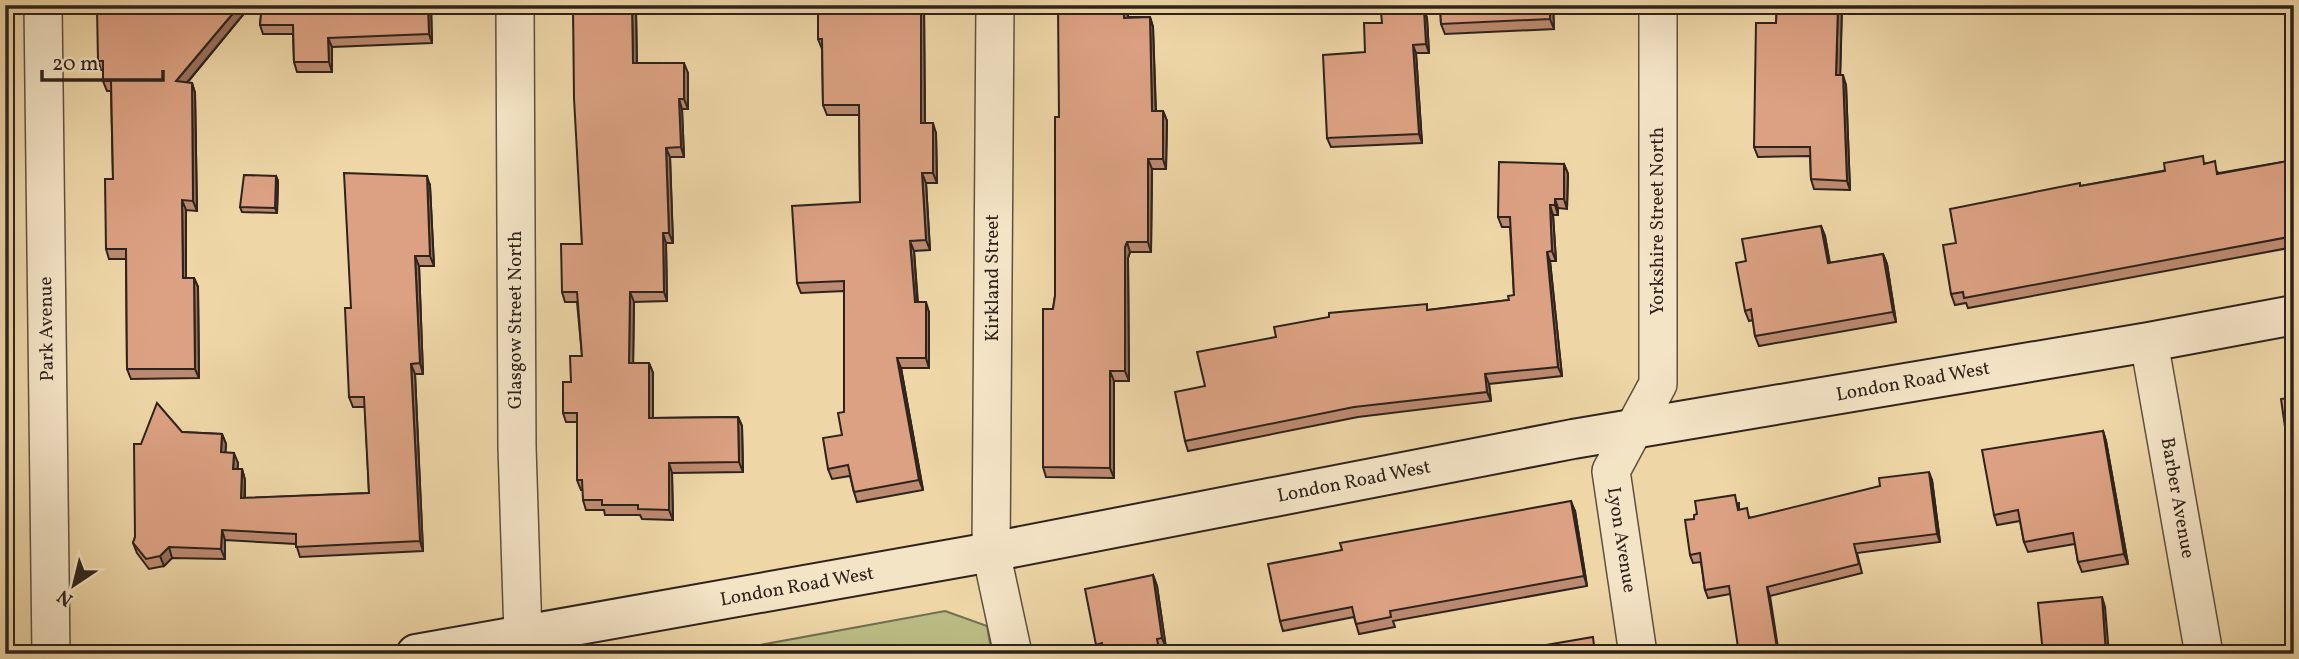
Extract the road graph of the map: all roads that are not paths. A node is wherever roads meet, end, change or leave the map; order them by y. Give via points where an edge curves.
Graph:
1 (43, 5) edge
2 (515, 5) edge
3 (995, 5) edge
4 (1658, 5) edge
5 (2294, 315) edge
6 (2150, 342) junction
7 (1631, 430) junction
8 (991, 552) junction
9 (523, 635) junction
10 (51, 654) edge
11 (416, 654) edge
12 (1013, 654) edge
13 (1638, 654) edge
14 (2204, 654) edge

1 - 10 street, Park Avenue
2 - 9 street, Glasgow Street North via 517,447
3 - 8 street, Kirkland Street
4 - 7 street, Yorkshire Street North via 1658,384
5 - 6 street, London Road West
6 - 7 street, London Road West
6 - 14 street, Barber Avenue
7 - 8 street, London Road West
7 - 13 street, Lyon Avenue via 1611,471
8 - 9 street, London Road West
8 - 12 street, Kirkland Street
9 - 11 street, London Road West

